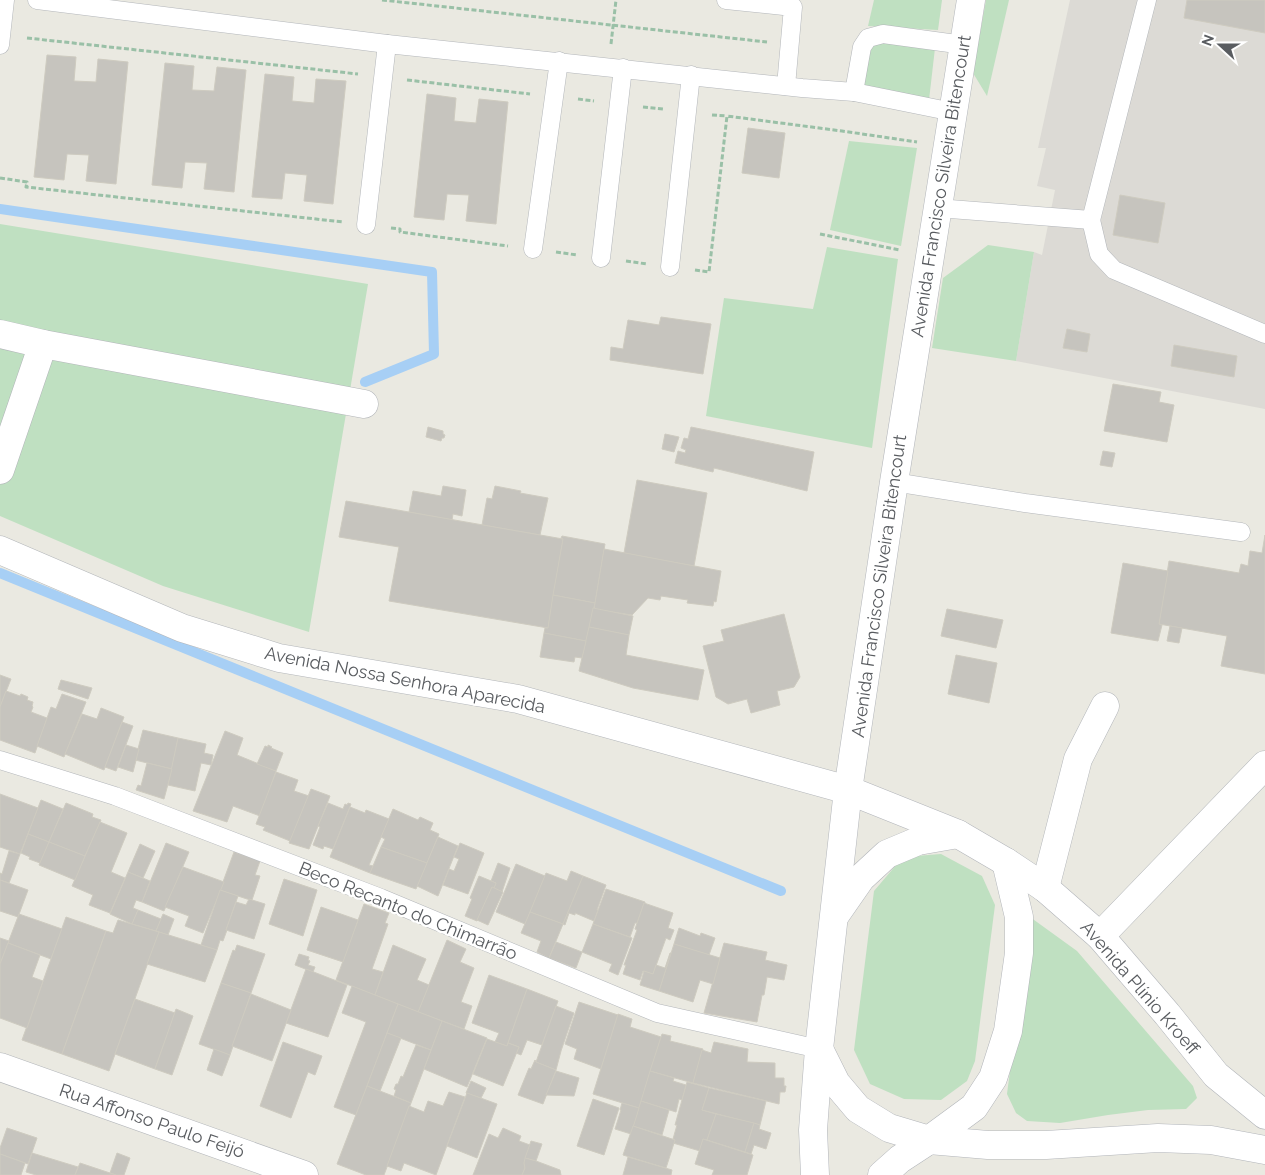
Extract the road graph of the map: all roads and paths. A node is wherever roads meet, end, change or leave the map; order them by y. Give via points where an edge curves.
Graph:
1 (5, 0) edge
2 (37, 0) edge
3 (382, 0) edge
4 (726, 0) edge
5 (971, 0) edge
6 (1147, 0) edge
7 (387, 44) junction
8 (790, 44) junction
9 (0, 45) edge
10 (964, 45) junction
11 (559, 61) junction
12 (623, 68) junction
13 (692, 75) junction
14 (786, 86) junction
15 (854, 92) junction
16 (953, 112) junction
17 (948, 147) junction
18 (0, 178) edge
19 (937, 208) junction
20 (1091, 220) junction
21 (366, 225) junction
22 (820, 234) dead end
23 (533, 249) junction
24 (930, 256) junction
25 (601, 258) junction
26 (670, 267) junction
27 (0, 334) edge
28 (1265, 334) edge
29 (43, 344) junction
30 (364, 404) dead end
31 (0, 470) edge
32 (894, 482) junction
33 (1241, 532) dead end
34 (0, 550) edge
35 (1105, 706) dead end
36 (0, 760) edge
37 (1265, 765) edge
38 (848, 790) junction
39 (958, 834) junction
40 (1006, 862) junction
41 (1045, 888) junction
42 (833, 918) junction
43 (1100, 936) junction
44 (819, 1049) junction
45 (0, 1067) edge
46 (1265, 1115) edge
47 (929, 1140) junction
48 (1265, 1150) edge
49 (304, 1175) edge
50 (815, 1175) edge
51 (882, 1175) edge

1 - 9 lane
2 - 7 lane
3 - 8 path
4 - 8 lane via 793,7
5 - 10 main road, Avenida Francisco Silveira Bitencourt
6 - 20 lane
7 - 11 lane
7 - 21 lane
8 - 14 lane
10 - 15 lane via 883,34 868,38 862,47
10 - 16 main road, Avenida Francisco Silveira Bitencourt
11 - 12 lane
11 - 23 lane
12 - 13 lane
12 - 25 lane
13 - 14 lane
13 - 26 lane
14 - 15 lane
15 - 16 lane
16 - 17 main road, Avenida Francisco Silveira Bitencourt
17 - 19 main road, Avenida Francisco Silveira Bitencourt
17 - 26 path via 727,116 709,272
18 - 21 path via 27,182 26,187
19 - 20 lane
19 - 24 main road, Avenida Francisco Silveira Bitencourt
20 - 28 lane via 1099,254 1114,270
21 - 23 path
22 - 24 path
23 - 25 path
24 - 32 main road, Avenida Francisco Silveira Bitencourt
25 - 26 path
27 - 29 main road
29 - 30 main road
29 - 31 main road
32 - 33 lane
32 - 38 main road, Avenida Francisco Silveira Bitencourt
34 - 38 main road, Avenida Nossa Senhora Aparecida via 182,628 278,658 518,699
35 - 41 main road via 1078,759
36 - 44 lane, Beco Recanto do Chimarrão via 115,796 381,898 657,1013
37 - 43 main road
38 - 39 main road, Avenida Plínio Kroeff
38 - 42 main road, Avenida Francisco Silveira Bitencourt
39 - 40 main road, Avenida Plínio Kroeff
39 - 42 main road via 918,841 887,854 861,878
40 - 41 main road, Avenida Plínio Kroeff
40 - 47 main road via 1019,917 1019,953 1008,1031 993,1078 974,1107
41 - 43 main road, Avenida Plínio Kroeff
42 - 44 main road, Avenida Francisco Silveira Bitencourt
43 - 46 main road, Avenida Plínio Kroeff via 1216,1075
44 - 47 main road via 836,1083 858,1109 889,1128
44 - 50 main road, Avenida Francisco Silveira Bitencourt via 813,1130
45 - 49 main road, Rua Affonso Paulo Feijó
47 - 48 main road via 1046,1145 1167,1138 1211,1140
47 - 51 main road

